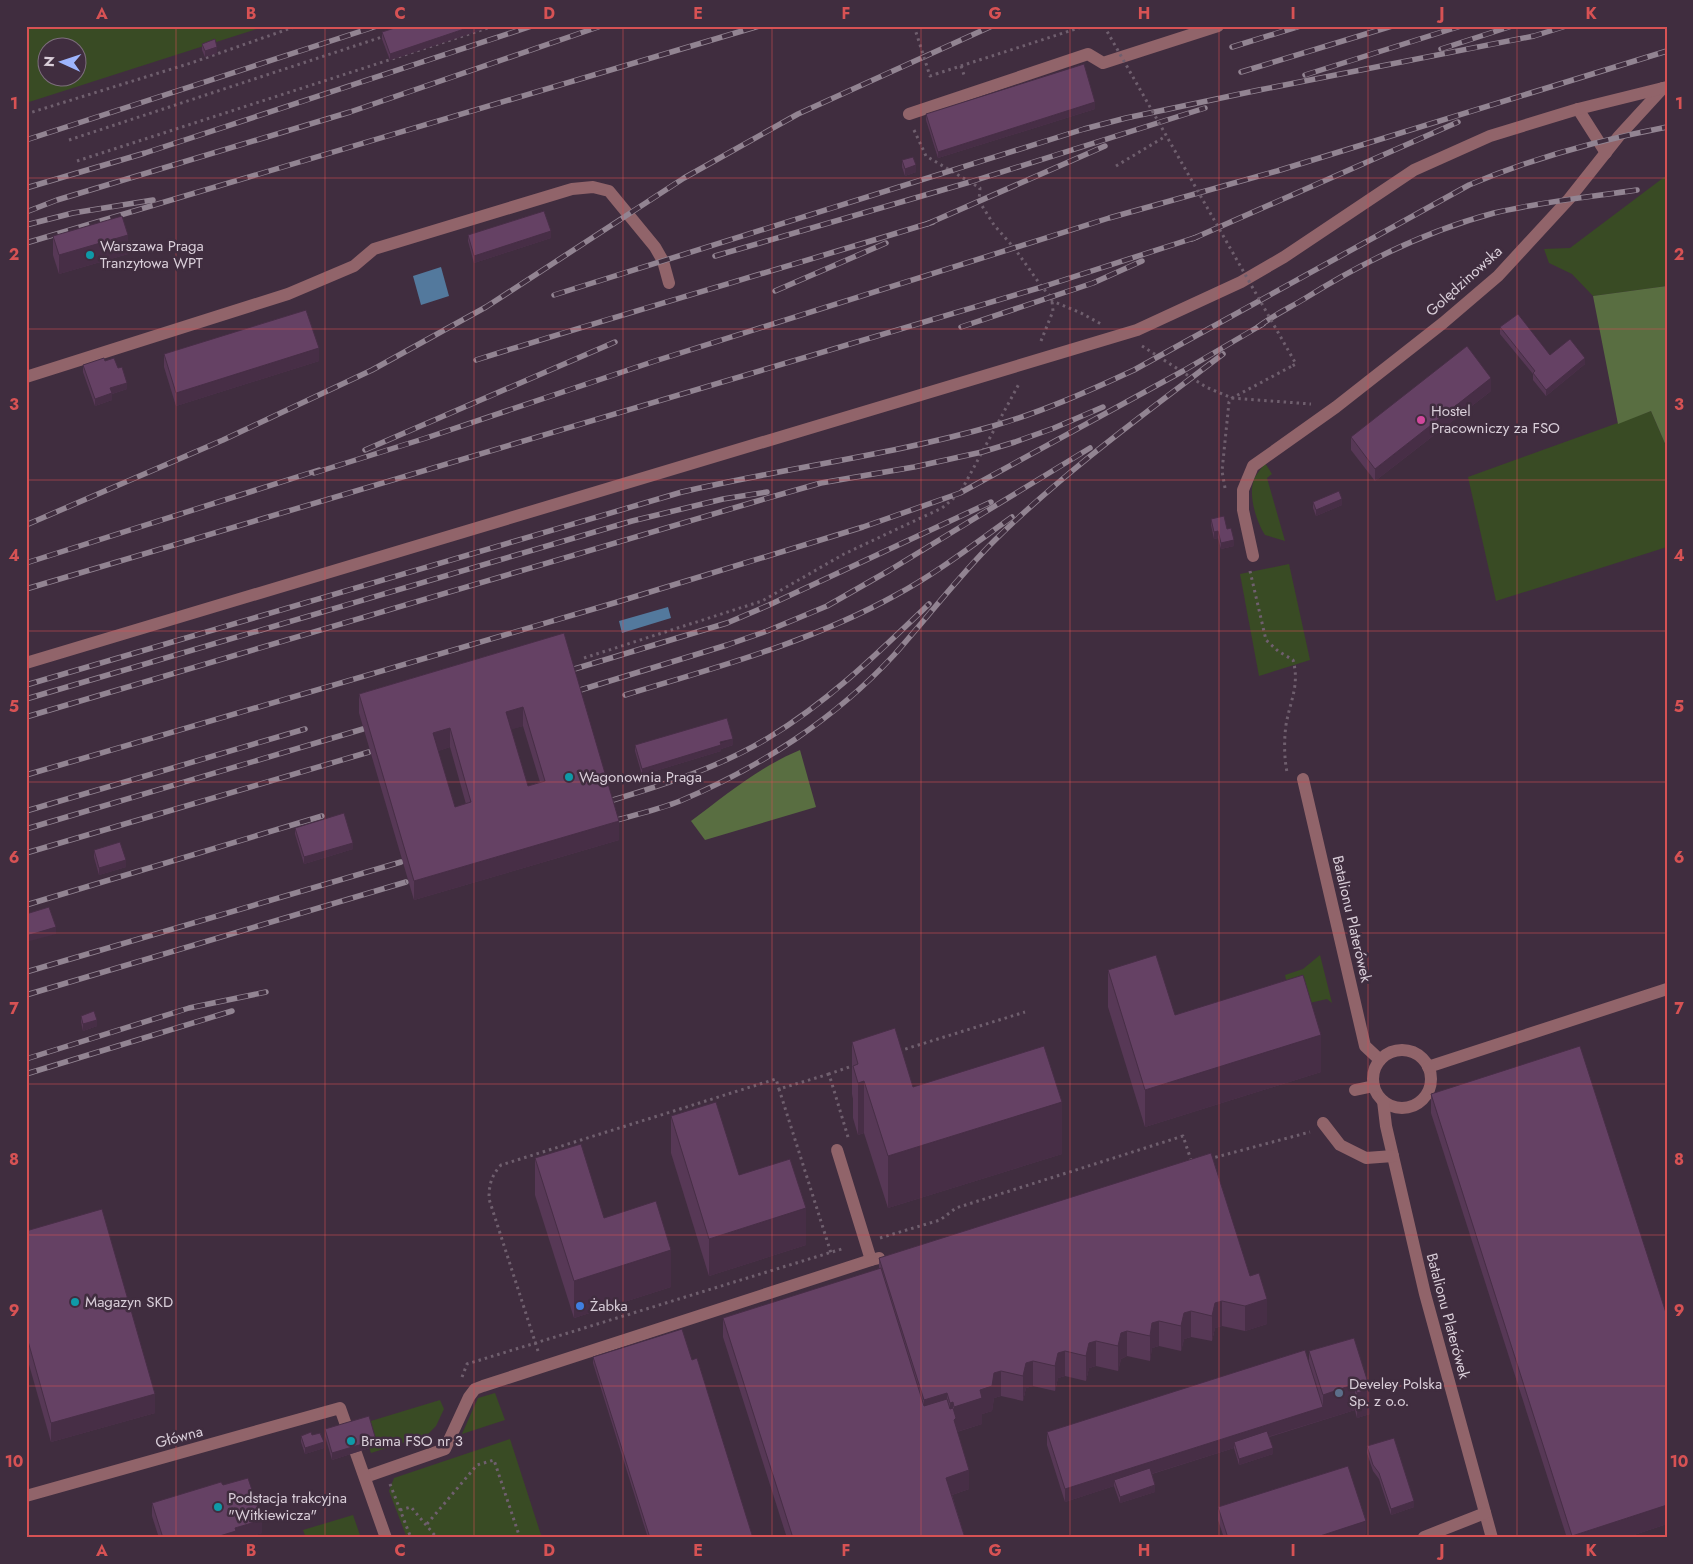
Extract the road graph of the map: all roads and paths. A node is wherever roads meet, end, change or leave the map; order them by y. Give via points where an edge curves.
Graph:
1 (297, 26) edge
2 (494, 26) edge
3 (914, 26) edge
4 (1085, 26) edge
5 (1104, 26) edge
6 (1218, 26) edge
7 (386, 36) edge
8 (961, 66) junction
9 (961, 80) dead end
10 (1665, 88) edge
11 (1578, 109) junction
12 (26, 114) edge
13 (909, 114) joint
14 (1165, 137) junction
15 (69, 140) dead end
16 (1606, 153) junction
17 (77, 160) dead end
18 (1116, 166) dead end
19 (669, 283) dead end
20 (1052, 301) junction
21 (1122, 335) junction
22 (1030, 362) junction
23 (26, 376) edge
24 (1232, 398) junction
25 (1336, 407) junction
26 (1226, 491) dead end
27 (1251, 560) joint
28 (584, 658) dead end
29 (26, 663) edge
30 (1286, 770) dead end
31 (1303, 779) dead end
32 (1667, 989) edge
33 (1025, 1012) dead end
34 (894, 1053) edge
35 (1380, 1060) junction
36 (857, 1065) edge
37 (1428, 1067) junction
38 (829, 1074) junction
39 (1374, 1086) junction
40 (779, 1089) junction
41 (1355, 1090) dead end
42 (1383, 1101) junction
43 (1323, 1123) joint
44 (848, 1138) dead end
45 (837, 1150) dead end
46 (1393, 1156) junction
47 (1202, 1162) edge
48 (831, 1253) dead end
49 (890, 1254) edge
50 (871, 1260) junction
51 (543, 1366) junction
52 (384, 1470) junction
53 (364, 1477) junction
54 (26, 1496) edge
55 (400, 1510) junction
56 (1485, 1513) junction
57 (427, 1524) junction
58 (1424, 1537) edge
59 (386, 1538) edge
60 (411, 1538) edge
61 (438, 1538) edge
62 (520, 1538) edge
63 (1492, 1538) edge

1 - 12 path
2 - 17 path
3 - 8 path, bridge via 930,76
4 - 8 path
5 - 14 path, bridge
6 - 13 street via 1103,63 1088,54
7 - 15 path
8 - 9 path via 965,79
10 - 11 street
10 - 16 street, Golędzinowska
11 - 16 street
11 - 21 street via 1490,136 1414,170 1241,282
13 - 20 path via 926,156 980,188 979,201 994,225 1015,248
14 - 18 path
14 - 24 path, bridge via 1296,364
16 - 25 street, Golędzinowska via 1569,199 1498,276
19 - 23 street via 655,247 609,192 594,187 572,189 374,249 354,266 288,294
20 - 21 path
20 - 22 path via 1053,311
21 - 22 street
21 - 24 path via 1206,387
22 - 28 path via 960,493 942,508 844,554 762,601
22 - 29 street
24 - 25 path
24 - 26 path via 1222,472
25 - 27 street, Golędzinowska via 1253,466 1243,490
27 - 30 path via 1266,640 1293,660 1297,673 1286,726
31 - 35 street, Batalionu Platerówek via 1365,1046
32 - 37 street
33 - 34 path
35 - 37 street via 1387,1054 1406,1050 1423,1059
35 - 39 street via 1375,1068
36 - 38 path
37 - 42 street via 1430,1086 1419,1102 1400,1108
38 - 40 path
38 - 44 path
39 - 41 street
39 - 42 street, Batalionu Platerówek
40 - 48 path
40 - 51 path via 776,1079 501,1165 493,1173 489,1199
42 - 46 street, Batalionu Platerówek
43 - 46 street via 1340,1145 1366,1158
43 - 47 path via 1312,1132
45 - 50 street
46 - 56 street, Batalionu Platerówek via 1425,1294
49 - 50 street
50 - 51 street
51 - 52 street via 475,1389 468,1397 445,1449
52 - 53 street
52 - 55 path
53 - 54 street, Główna via 340,1408
53 - 59 street
55 - 57 path via 411,1507
55 - 60 path
56 - 58 street
56 - 63 street, Batalionu Platerówek
57 - 61 path
57 - 62 path via 477,1465 494,1460

